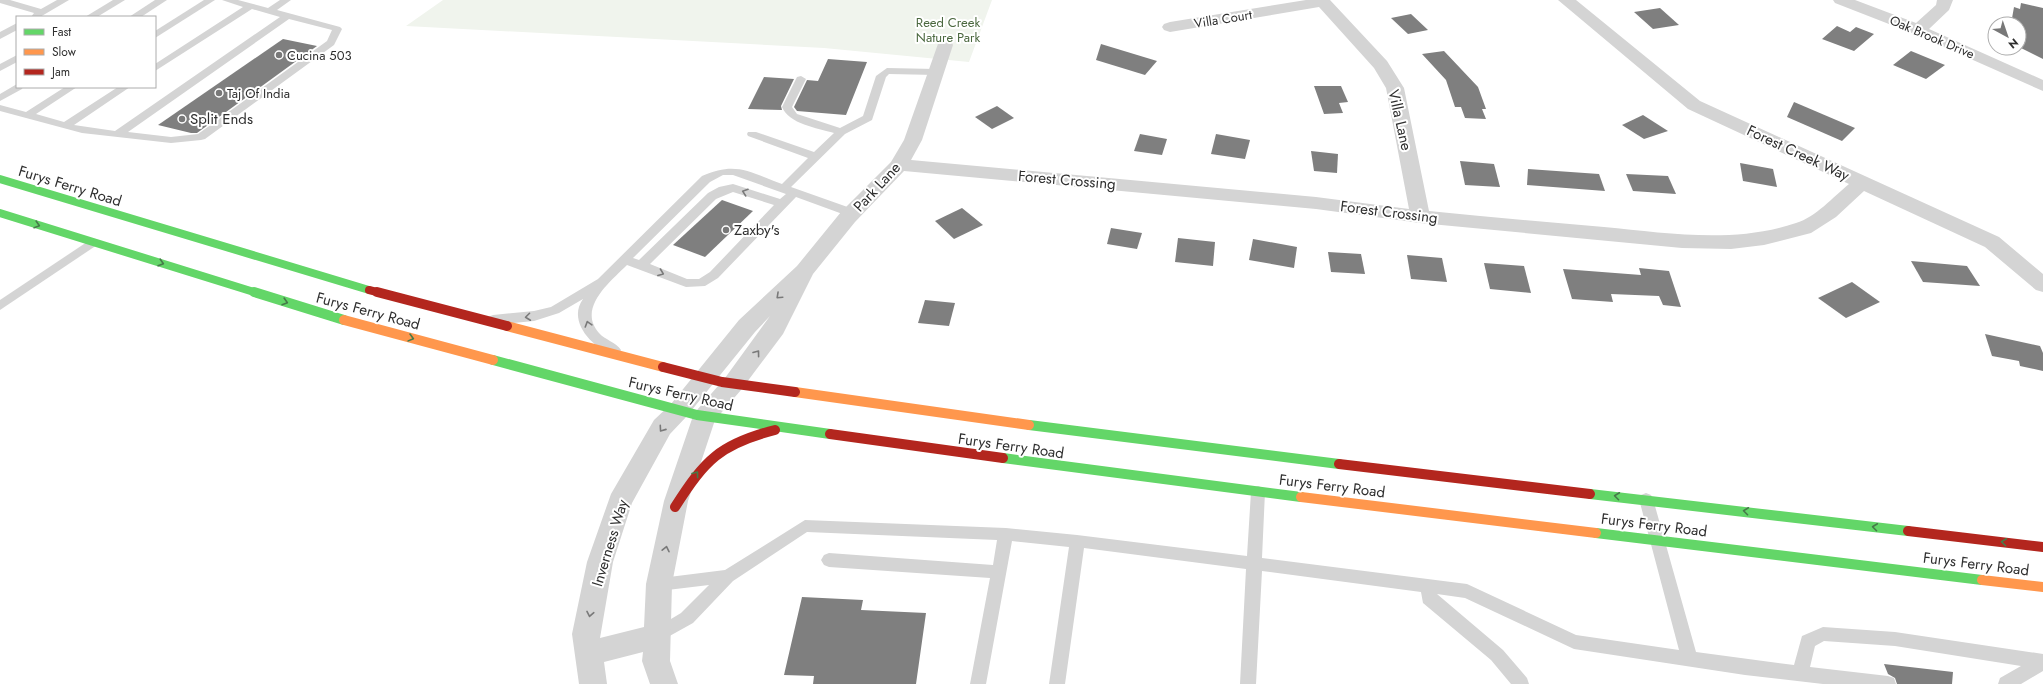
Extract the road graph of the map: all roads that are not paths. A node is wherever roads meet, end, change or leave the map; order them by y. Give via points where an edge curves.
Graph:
1 (0, 0) edge
2 (64, 0) edge
3 (120, 0) edge
4 (162, 0) edge
5 (210, 0) edge
6 (228, 0) edge
7 (286, 0) edge
8 (1566, 0) edge
9 (1841, 0) edge
10 (1945, 0) edge
11 (1322, 1) edge
12 (251, 6) junction
13 (269, 11) junction
14 (42, 12) junction
15 (35, 16) edge
16 (92, 16) edge
17 (136, 16) edge
18 (288, 16) junction
19 (16, 27) edge
20 (1170, 27) dead end
21 (1918, 30) junction
22 (156, 34) edge
23 (0, 36) edge
24 (945, 45) dead end
25 (16, 59) edge
26 (156, 67) edge
27 (0, 68) edge
28 (936, 72) junction
29 (801, 79) dead end
30 (2043, 86) edge
31 (16, 88) edge
32 (70, 88) edge
33 (124, 88) edge
34 (0, 98) edge
35 (0, 108) edge
36 (28, 115) junction
37 (66, 125) junction
38 (840, 132) junction
39 (119, 133) junction
40 (752, 134) dead end
41 (816, 157) junction
42 (899, 165) junction
43 (0, 179) edge
44 (1862, 182) junction
45 (789, 190) junction
46 (782, 204) junction
47 (852, 212) junction
48 (0, 213) edge
49 (1420, 216) junction
50 (127, 217) junction
51 (116, 226) dead end
52 (105, 234) dead end
53 (93, 242) junction
54 (624, 259) junction
55 (640, 266) junction
56 (804, 272) junction
57 (602, 282) junction
58 (2043, 285) edge
59 (0, 306) edge
60 (487, 321) junction
61 (626, 358) junction
62 (705, 378) junction
63 (733, 384) junction
64 (679, 410) junction
65 (705, 416) junction
66 (787, 428) junction
67 (1258, 492) junction
68 (1646, 499) junction
69 (675, 507) junction
70 (1006, 534) junction
71 (1656, 539) junction
72 (1077, 541) junction
73 (2043, 546) edge
74 (829, 560) dead end
75 (1254, 564) junction
76 (999, 572) junction
77 (728, 576) junction
78 (659, 584) junction
79 (1428, 586) junction
80 (2043, 586) edge
81 (657, 636) junction
82 (589, 653) junction
83 (1690, 659) junction
84 (2043, 662) edge
85 (1800, 672) junction
86 (593, 684) edge
87 (664, 684) edge
88 (978, 684) edge
89 (1057, 684) edge
90 (1248, 684) edge
91 (1521, 684) edge
92 (1888, 684) edge
93 (2006, 684) edge

1 - 14 lane
2 - 14 lane
3 - 16 lane
4 - 17 lane
5 - 22 lane
6 - 12 lane
7 - 13 lane
8 - 44 street, Forest Creek Way via 1694,105
9 - 21 street, Oak Brook Drive
10 - 21 street via 1944,7
11 - 20 street, Villa Court
11 - 49 street, Villa Lane via 1381,65 1395,88
12 - 13 lane
12 - 26 lane
13 - 18 lane
14 - 15 lane
18 - 39 lane
18 - 39 lane via 337,29 331,43 201,137 171,140
19 - 23 lane
21 - 30 street, Oak Brook Drive
24 - 28 street, Park Lane
25 - 27 lane
28 - 38 lane via 887,71 880,76 868,118
28 - 42 street, Park Lane via 913,140
29 - 38 lane via 787,107 788,112
31 - 34 lane
32 - 36 lane
33 - 37 lane
35 - 36 lane
36 - 37 lane
37 - 39 lane via 82,130
38 - 41 lane
40 - 41 lane
41 - 45 lane
42 - 47 street, Park Lane
42 - 49 street, Forest Crossing via 1308,203
43 - 50 main road, Furys Ferry Road
44 - 49 street, Forest Crossing via 1829,212 1804,228 1764,238 1731,242 1682,241
44 - 58 street, Forest Creek Way via 1992,242
45 - 46 lane
45 - 47 lane
45 - 54 lane via 734,171 721,172 706,179
46 -> 55 lane via 733,188 723,190 712,196
55 -> 46 lane via 686,283 701,283 714,275
47 - 56 street, Park Lane
48 -> 53 main road, Furys Ferry Road
50 - 51 main road
50 - 60 main road, Furys Ferry Road via 360,288
52 - 53 main road
53 - 59 lane
53 -> 64 main road, Furys Ferry Road via 323,314
54 - 55 lane
54 - 57 lane
56 -> 62 street, Park Lane via 747,326
63 -> 56 street, Park Lane via 775,328
57 -> 60 lane via 555,310 534,316
61 -> 57 lane via 595,338 586,325 586,306
60 - 61 main road, Furys Ferry Road
61 - 62 main road, Furys Ferry Road
62 - 63 main road, Furys Ferry Road
62 - 64 street, Inverness Way
63 - 65 street
68 -> 63 main road, Furys Ferry Road via 1170,444
64 - 65 main road, Furys Ferry Road
64 -> 82 street, Inverness Way via 662,427 620,501 600,562 586,634
65 - 66 main road, Furys Ferry Road
65 - 69 street
66 - 67 main road, Furys Ferry Road
69 -> 66 main road via 696,472 723,447 758,433
67 - 71 main road, Furys Ferry Road
67 - 75 lane
68 - 71 lane
73 -> 68 main road, Furys Ferry Road
78 -> 69 street
70 - 72 lane
70 - 76 lane
70 - 77 lane via 804,526
71 - 80 main road, Furys Ferry Road
71 - 83 lane
72 - 75 lane
72 - 89 lane
74 - 76 lane
75 - 79 lane
75 - 90 lane
76 - 88 lane
77 - 78 lane
77 - 81 lane via 687,618
78 - 81 street
79 - 83 lane via 1467,591 1574,642
79 - 91 lane via 1429,598 1497,655
81 - 82 street
81 - 87 street via 656,661
82 - 86 street, Inverness Way
83 - 85 lane
84 - 85 lane via 1895,639 1823,634 1808,641
84 - 93 lane
85 - 92 lane

